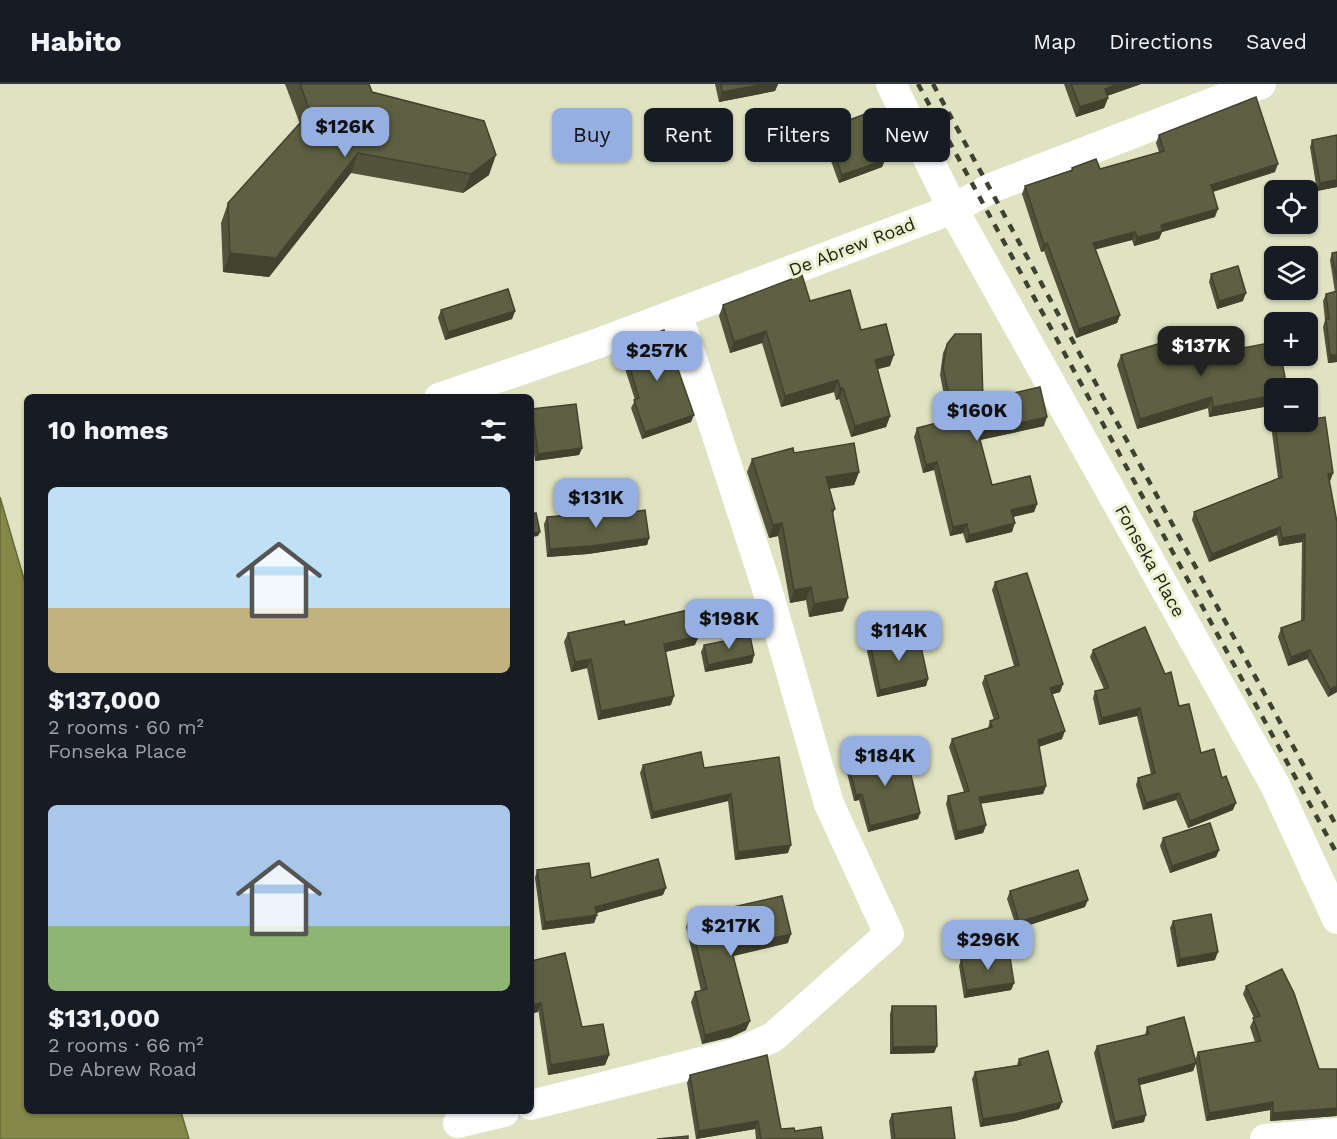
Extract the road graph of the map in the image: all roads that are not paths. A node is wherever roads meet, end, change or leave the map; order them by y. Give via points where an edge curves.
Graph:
1 (891, 84) edge
2 (1261, 84) edge
3 (953, 209) junction
4 (677, 313) junction
5 (451, 394) edge
6 (1337, 919) edge
7 (534, 1104) edge
8 (496, 1114) edge
9 (459, 1124) edge
10 (1337, 1133) edge
11 (1265, 1139) edge

1 - 3 street, Fonseka Place
2 - 3 street, De Abrew Road via 991,188
3 - 4 street, De Abrew Road
3 - 6 street, Fonseka Place via 1275,785
4 - 5 street, De Abrew Road
4 - 7 street via 765,582 829,804 889,934 772,1038 737,1053
8 - 9 street
10 - 11 street

